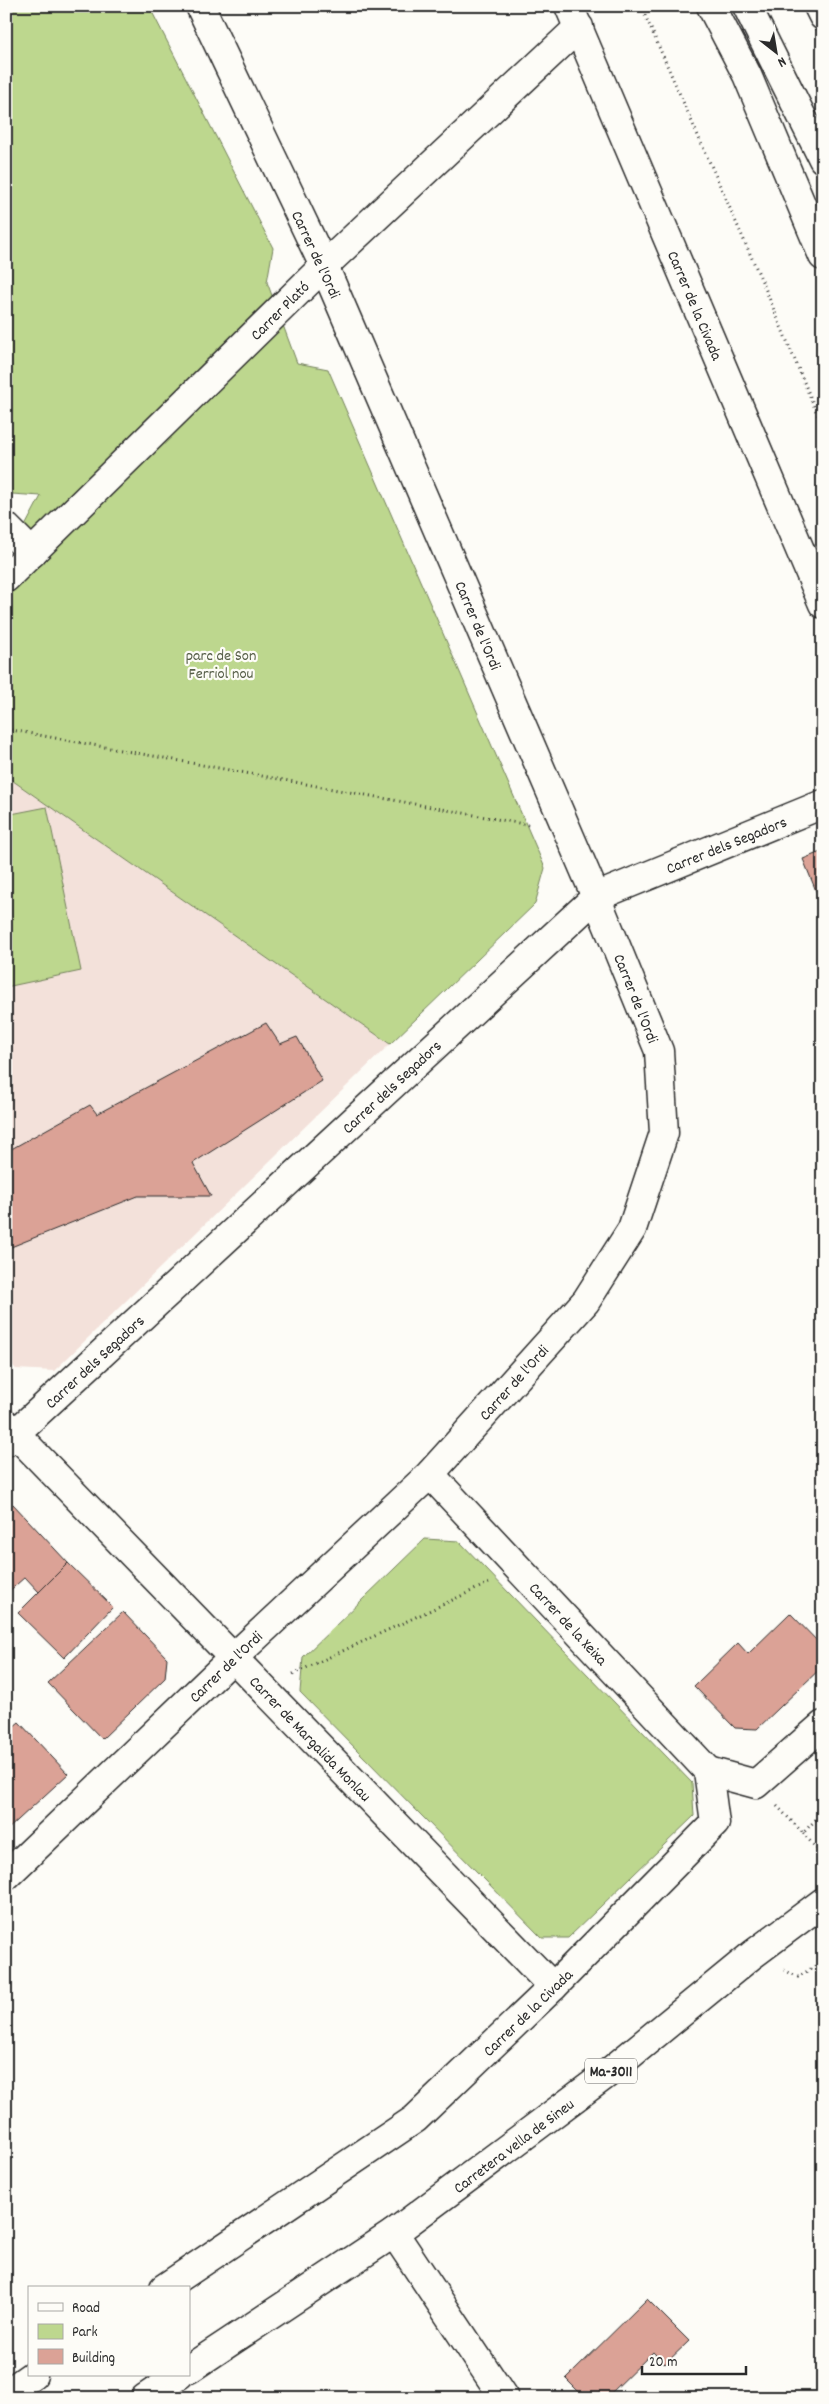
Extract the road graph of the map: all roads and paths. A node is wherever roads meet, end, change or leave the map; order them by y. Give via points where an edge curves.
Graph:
1 (200, 6) edge
2 (641, 6) edge
3 (711, 6) edge
4 (747, 6) edge
5 (818, 6) edge
6 (574, 16) edge
7 (823, 16) edge
8 (823, 159) edge
9 (823, 256) edge
10 (324, 266) junction
11 (823, 428) edge
12 (6, 527) edge
13 (32, 553) junction
14 (6, 578) edge
15 (823, 604) edge
16 (6, 729) edge
17 (823, 804) edge
18 (568, 832) junction
19 (596, 896) junction
20 (9, 1433) edge
21 (430, 1474) junction
22 (519, 1570) junction
23 (233, 1658) junction
24 (262, 1688) junction
25 (823, 1725) edge
26 (708, 1771) junction
27 (756, 1784) junction
28 (823, 1812) edge
29 (803, 1834) junction
30 (823, 1856) edge
31 (6, 1876) edge
32 (823, 1902) edge
33 (553, 1987) junction
34 (394, 2233) junction
35 (167, 2286) edge
36 (190, 2368) edge
37 (33, 2376) edge
38 (178, 2376) edge
39 (6, 2394) edge
40 (145, 2398) edge
41 (504, 2398) edge

1 - 10 main road, Carrer de l'Ordi
2 - 11 path
3 - 9 main road via 746,75
4 - 8 main road
5 - 7 main road
6 - 10 main road, Carrer Plató
6 - 15 main road, Carrer de la Civada
10 - 13 main road, Carrer Plató
10 - 18 main road, Carrer de l'Ordi
12 - 13 main road
13 - 14 main road, Carrer Plató
16 - 18 path
17 - 19 main road, Carrer dels Segadors
18 - 19 main road, Carrer de l'Ordi
19 - 20 main road, Carrer dels Segadors
19 - 21 main road, Carrer de l'Ordi via 659,1051 664,1133 632,1229 586,1301
20 - 23 main road, Carrer de Margalida Monlau
21 - 22 main road, Carrer de la Xeixa
21 - 23 main road, Carrer de l'Ordi
22 - 24 path
22 - 26 main road, Carrer de la Xeixa
23 - 24 main road, Carrer de Margalida Monlau
23 - 31 main road, Carrer de l'Ordi
24 - 33 main road, Carrer de Margalida Monlau
25 - 27 main road
26 - 27 main road
26 - 33 main road, Carrer de la Civada via 715,1823
27 - 29 path
28 - 29 path
29 - 30 path
32 - 34 main road, Carretera vella de Sineu / Ma-3011 via 752,1955 608,2073
33 - 35 main road, Carrer de la Civada via 415,2119
34 - 36 main road, Carretera vella de Sineu / Ma-3011
34 - 41 main road
37 - 39 main road
38 - 40 main road

